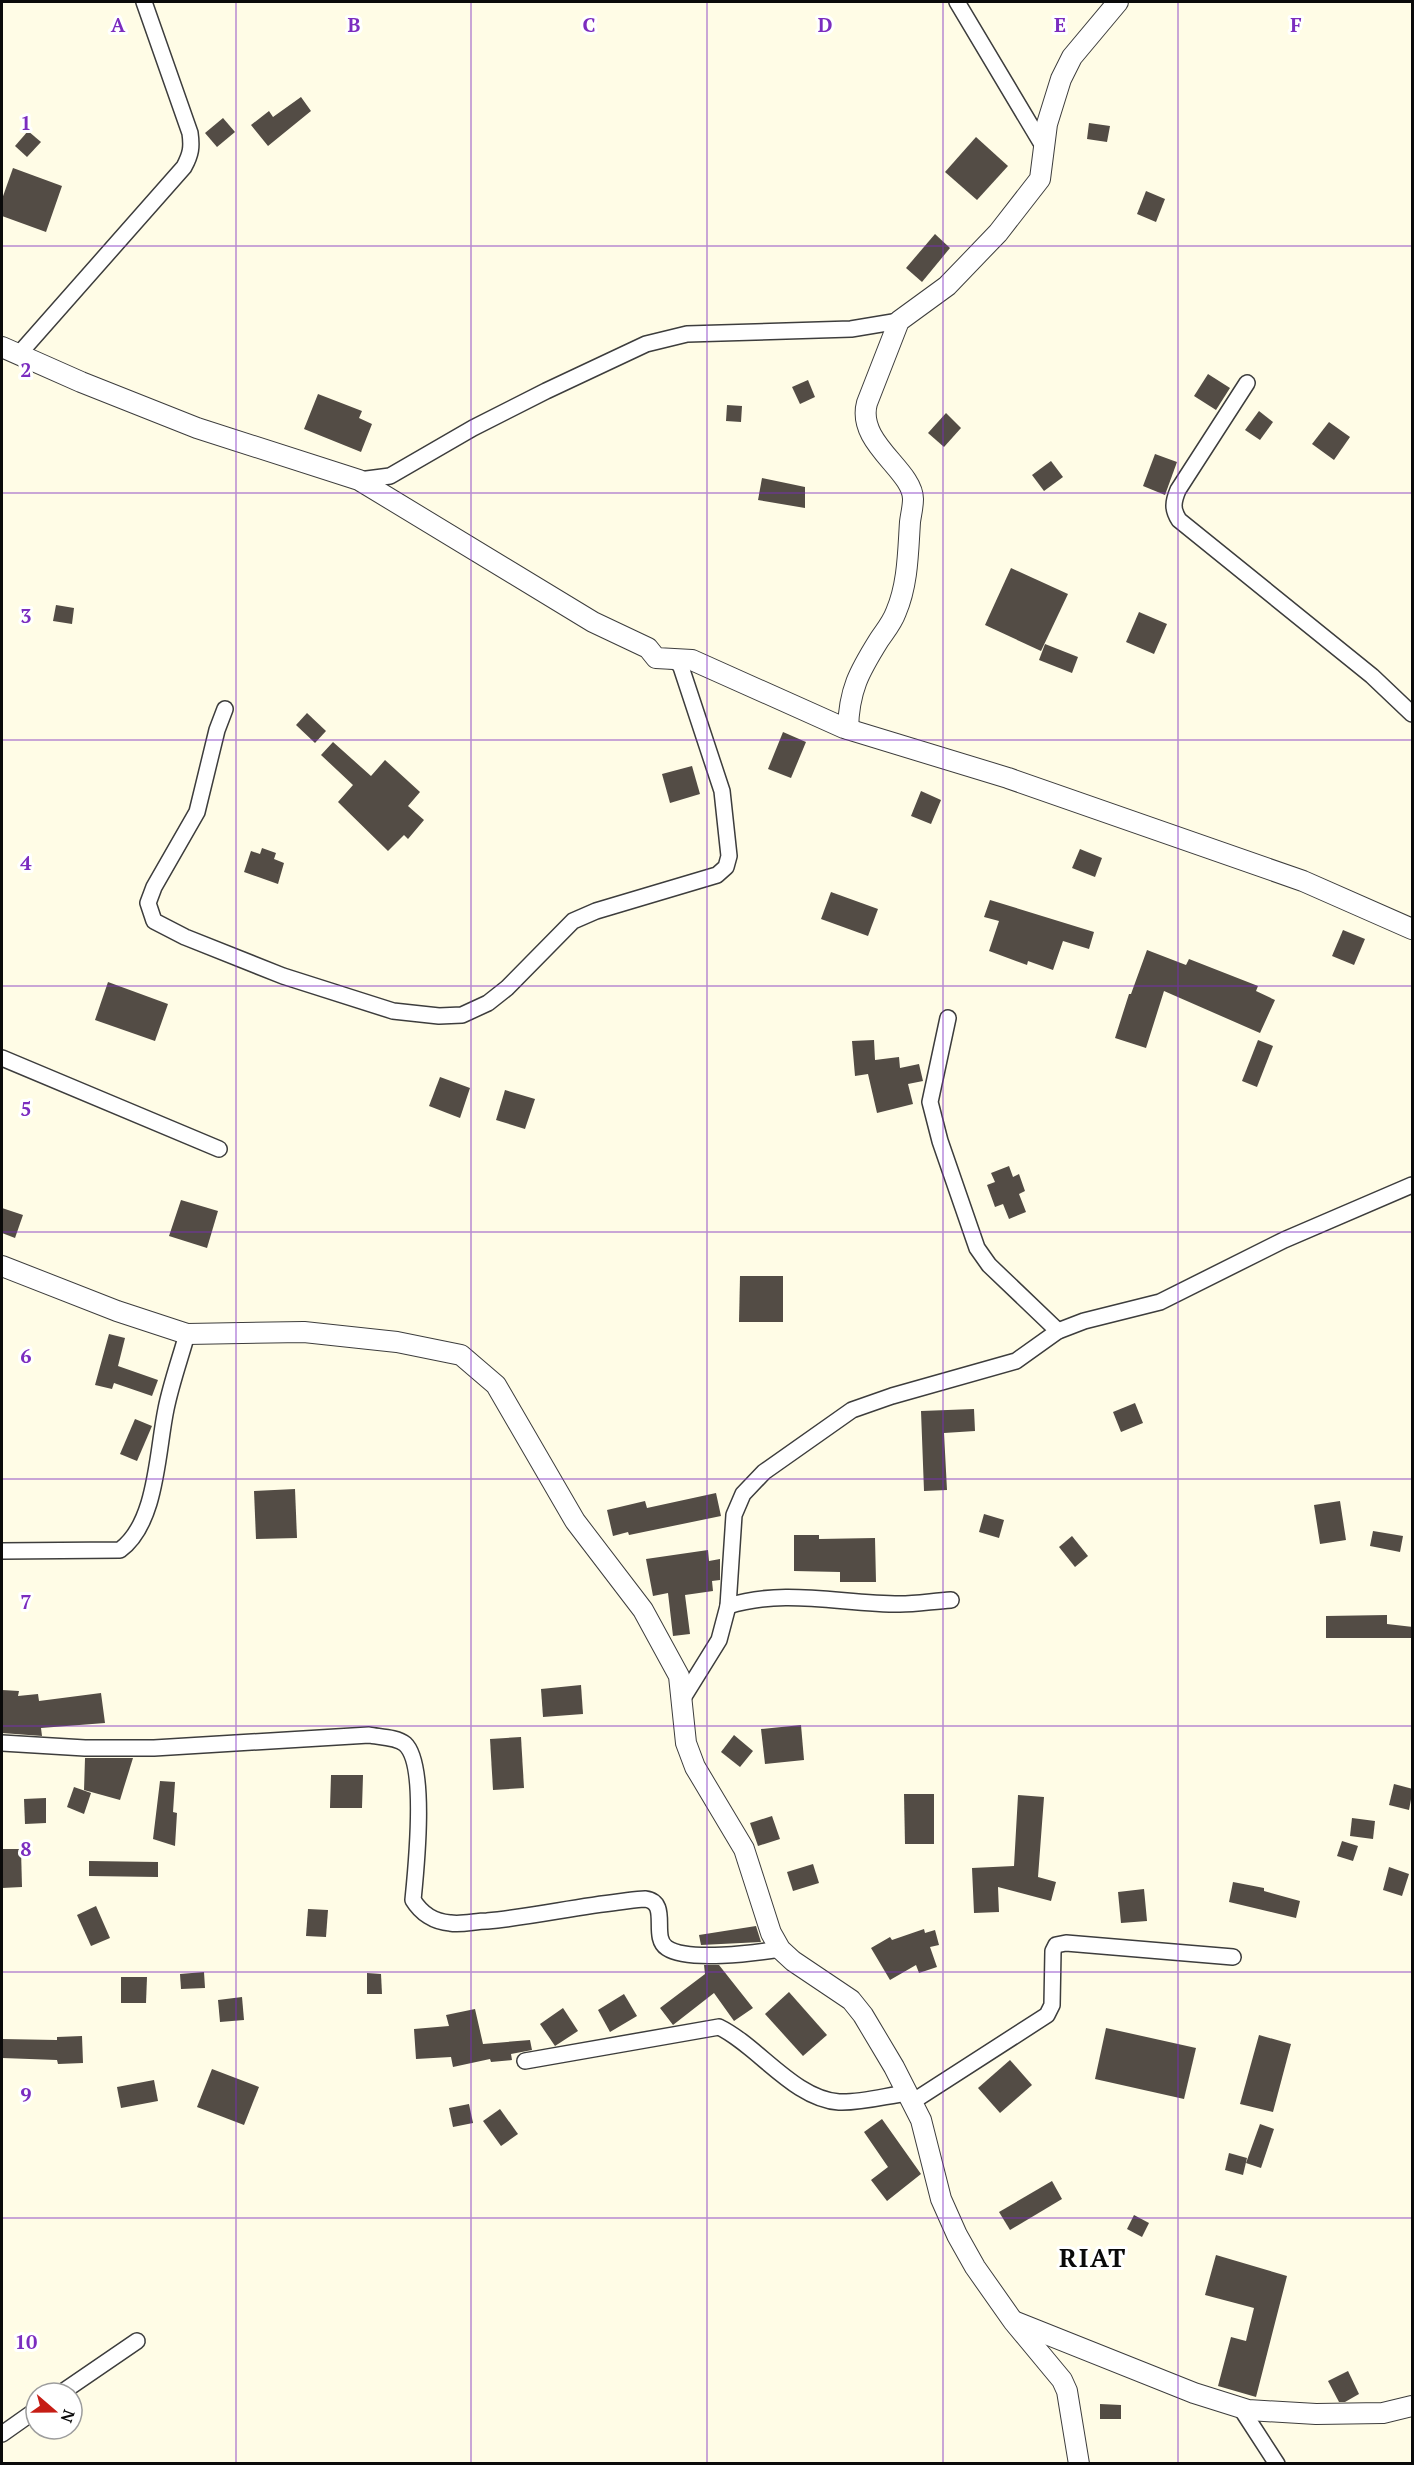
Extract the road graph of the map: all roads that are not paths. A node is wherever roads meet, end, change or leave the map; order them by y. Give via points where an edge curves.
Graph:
1 (144, 2) edge
2 (957, 2) edge
3 (1118, 2) edge
4 (1043, 146) junction
5 (899, 321) junction
6 (10, 350) edge
7 (1247, 383) dead end
8 (360, 480) junction
9 (656, 658) junction
10 (225, 709) dead end
11 (1413, 714) edge
12 (848, 729) junction
13 (1413, 929) edge
14 (948, 1018) dead end
15 (2, 1058) edge
16 (219, 1149) dead end
17 (1413, 1185) edge
18 (2, 1266) edge
19 (1058, 1331) junction
20 (187, 1334) junction
21 (2, 1551) edge
22 (951, 1600) dead end
23 (728, 1606) junction
24 (683, 1698) junction
25 (2, 1743) edge
26 (780, 1949) junction
27 (1233, 1957) dead end
28 (525, 2061) dead end
29 (909, 2097) junction
30 (1013, 2321) junction
31 (136, 2341) dead end
32 (78, 2381) edge
33 (1413, 2406) edge
34 (1240, 2408) junction
35 (24, 2418) edge
36 (2, 2434) edge
37 (1079, 2463) edge
38 (1277, 2463) edge

1 - 6 street via 190,133 190,155 184,167
2 - 4 street
3 - 4 street via 1072,57 1053,102
4 - 5 street via 1040,179 998,233 947,286
5 - 8 street via 851,329 687,334 646,344 473,428 390,476
5 - 12 street via 865,416 876,442 912,493 908,559 896,613 852,692
6 - 8 street via 197,428
7 - 11 street via 1178,490 1174,512
8 - 9 street via 593,622 648,648
9 - 10 street via 676,661 681,667 722,790 729,856 726,867 699,882 630,900 573,921 507,988 488,1003 462,1015 393,1011 283,976 154,921 148,903 197,812
9 - 12 street via 692,660
12 - 13 street via 1008,778 1303,881
14 - 19 street via 930,1102 977,1248 989,1265
15 - 16 street
17 - 19 street via 1284,1240 1160,1302
18 - 20 street
19 - 23 street via 1016,1361 852,1410 764,1472 743,1494 734,1515
20 - 21 street via 166,1408 146,1512 131,1542 120,1550
20 - 24 street via 304,1332 397,1342 461,1355 496,1385 575,1521 642,1610 679,1676
22 - 23 street via 900,1604 784,1596
23 - 24 street via 719,1640
24 - 26 street via 686,1743 695,1767 744,1849 771,1933
25 - 26 street via 154,1748 369,1735 393,1740 405,1744 416,1772 413,1900 438,1921 452,1924 530,1917 645,1899 659,1908 660,1938 665,1947 676,1952 752,1954
26 - 29 street via 851,2000
27 - 29 street via 1056,1945 1052,2005 1047,2015
28 - 29 street via 719,2027 821,2099 839,2102
29 - 30 street via 921,2120 941,2199 957,2235
30 - 34 street
30 - 37 street via 1062,2380
31 - 32 street
33 - 34 street via 1383,2413 1316,2414
34 - 38 street
35 - 36 street

